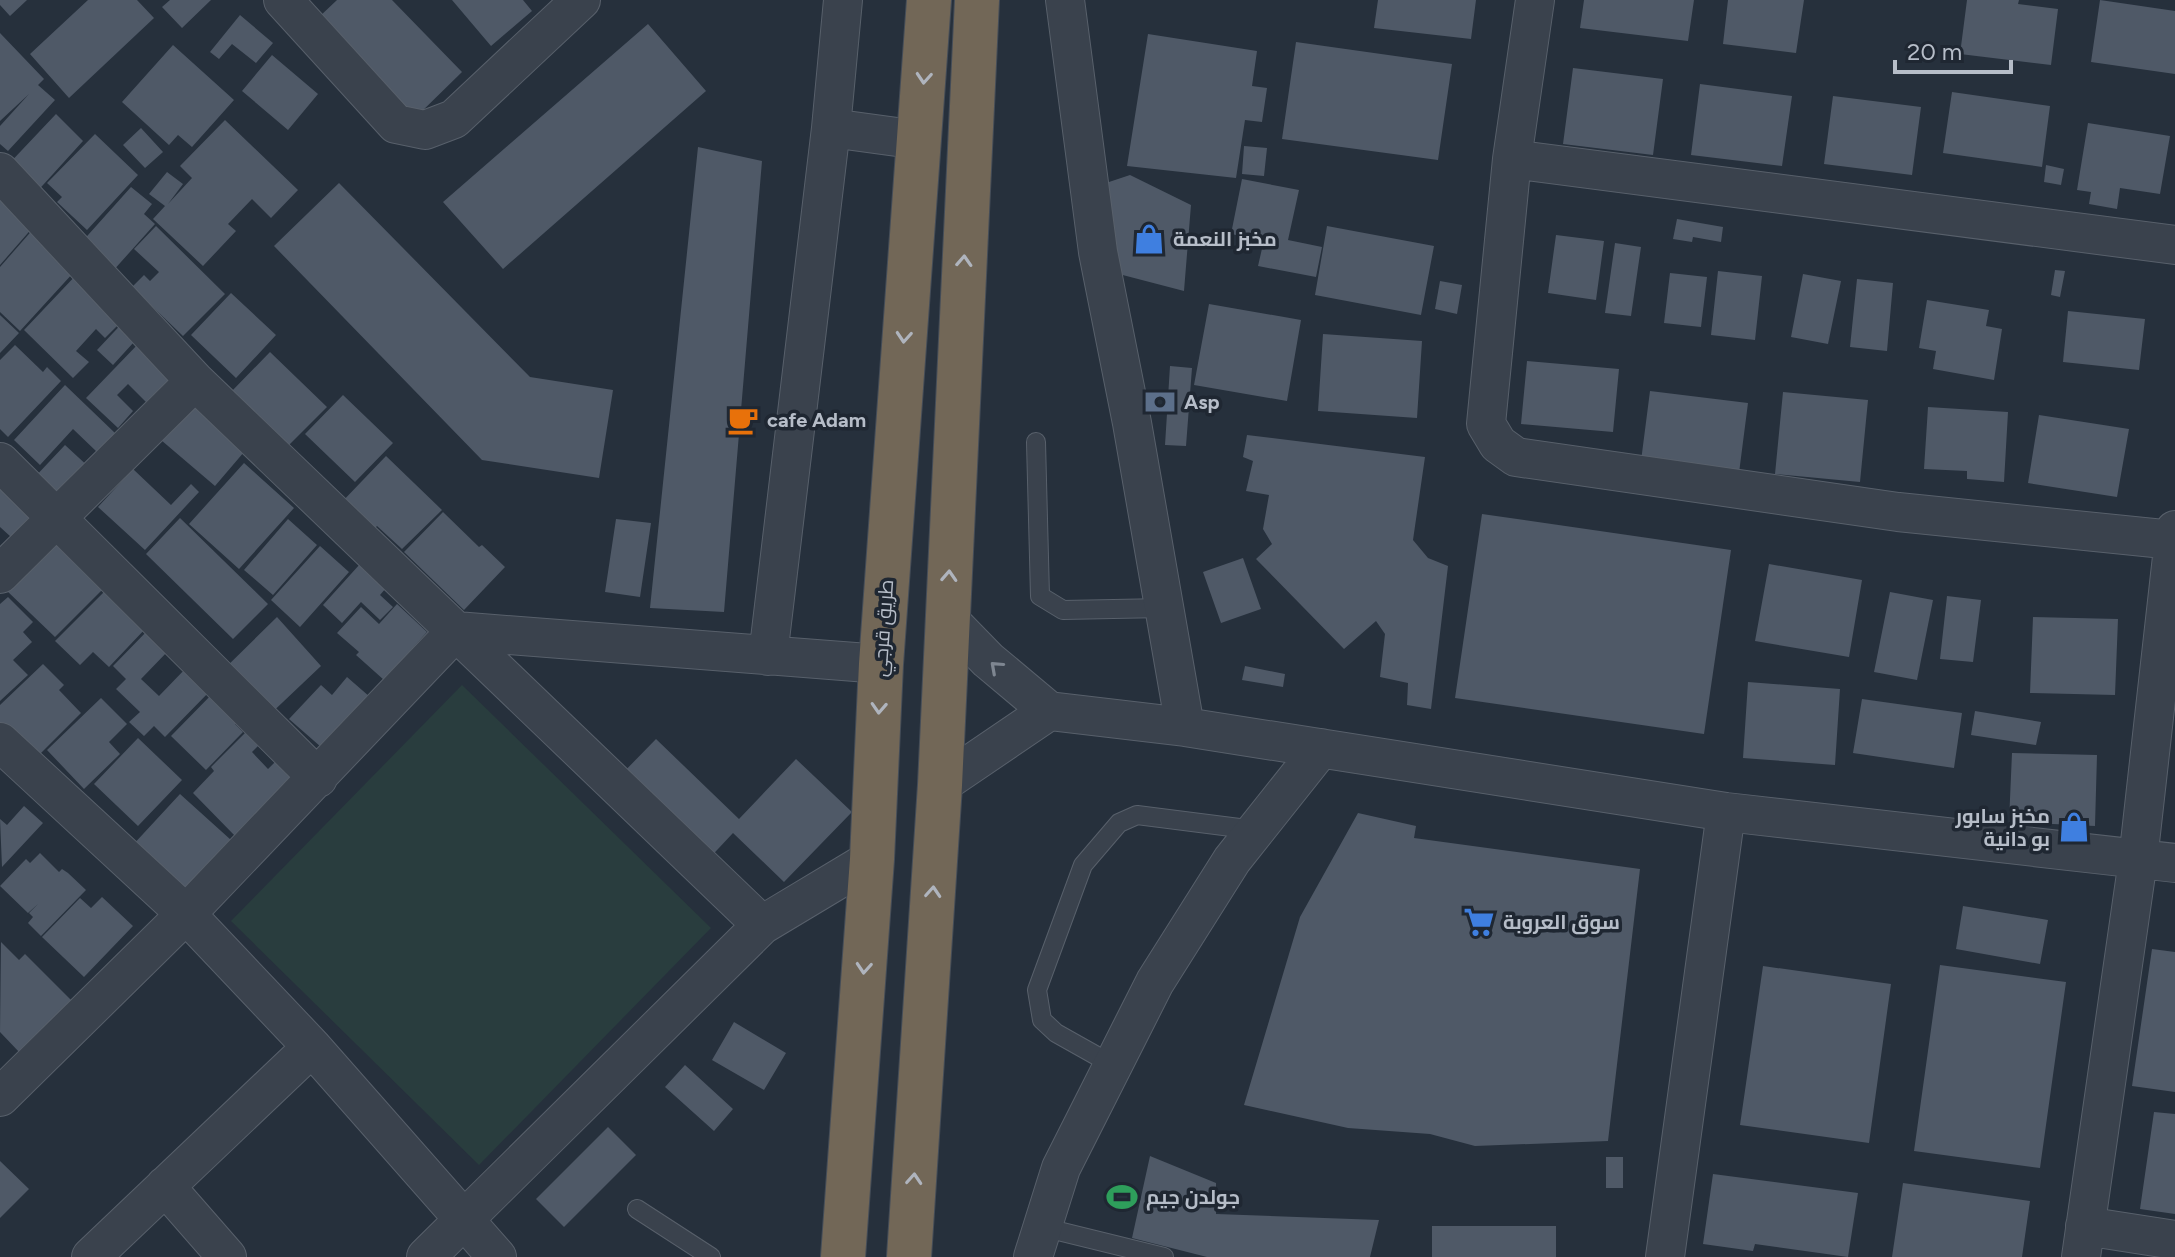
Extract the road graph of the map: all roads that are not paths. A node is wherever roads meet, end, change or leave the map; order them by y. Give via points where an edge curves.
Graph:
1 (283, 0) edge
2 (581, 0) edge
3 (843, 0) edge
4 (929, 0) edge
5 (977, 0) edge
6 (1065, 0) edge
7 (1535, 0) edge
8 (831, 128) junction
9 (919, 140) junction
10 (1512, 159) junction
11 (0, 172) edge
12 (2175, 245) edge
13 (195, 381) junction
14 (1036, 442) dead end
15 (0, 462) edge
16 (57, 519) junction
17 (2174, 535) edge
18 (0, 574) edge
19 (1164, 608) junction
20 (947, 618) junction
21 (456, 631) junction
22 (768, 656) junction
23 (881, 664) junction
24 (1049, 711) junction
25 (1185, 727) junction
26 (0, 742) edge
27 (1321, 748) junction
28 (318, 778) junction
29 (940, 785) junction
30 (1726, 812) junction
31 (1255, 830) junction
32 (872, 859) junction
33 (2157, 862) edge
34 (186, 914) junction
35 (762, 925) junction
36 (312, 1047) junction
37 (1113, 1065) junction
38 (7, 1077) edge
39 (165, 1186) junction
40 (637, 1209) dead end
41 (464, 1220) junction
42 (2175, 1240) edge
43 (1038, 1242) edge
44 (2083, 1242) edge
45 (91, 1257) edge
46 (227, 1257) edge
47 (426, 1257) edge
48 (497, 1257) edge
49 (711, 1257) edge
50 (843, 1257) edge
51 (909, 1257) edge
52 (1164, 1257) edge
53 (1665, 1257) edge

1 - 2 street via 396,124 425,130 454,119
3 - 8 street
4 -> 9 highway, طريق قرجي
20 -> 5 highway
6 - 19 street via 1098,252
7 - 10 street
8 - 9 street
8 - 22 street
9 -> 23 highway, طريق قرجي
10 - 12 street
10 - 17 street via 1486,424 1498,444 1516,457 1898,512
11 - 13 street
13 - 16 street
13 - 21 street
14 - 19 lane via 1040,596 1063,610
15 - 16 street
16 - 18 street
16 - 28 street
17 - 33 street
19 - 25 street
24 -> 20 street
20 - 29 highway
21 - 22 street
21 - 28 street
21 - 35 street
22 - 23 street
23 -> 32 highway, طريق قرجي
24 - 25 street
24 - 29 street
25 - 27 street
26 - 34 street
27 - 30 street
27 - 31 street
28 - 34 street
51 -> 29 highway
30 - 33 street
30 - 53 street
31 - 37 street via 1155,982
31 - 37 lane via 1137,815 1119,823 1083,865 1037,990 1042,1020
32 - 35 street
32 -> 50 highway, طريق قرجي
33 - 44 street
34 - 36 street
34 - 38 street
35 - 41 street
36 - 39 street
36 - 41 street
37 - 43 street via 1061,1168
39 - 45 street
39 - 46 street
40 - 49 lane
41 - 47 street
41 - 48 street
42 - 44 street
43 - 52 lane

